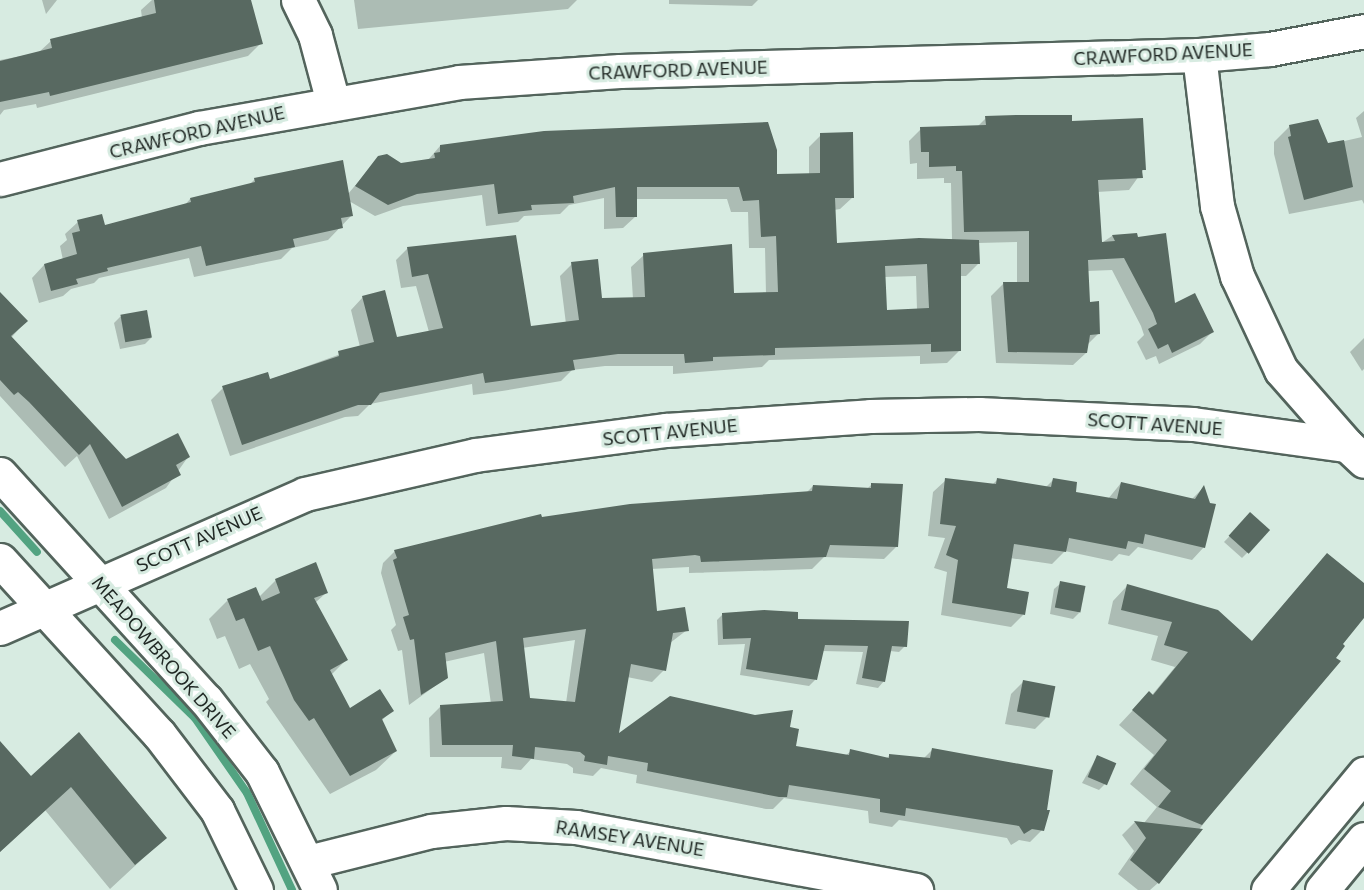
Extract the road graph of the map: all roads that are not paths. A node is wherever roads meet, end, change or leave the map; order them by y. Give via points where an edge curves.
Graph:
1 (298, 0) edge
2 (1364, 31) edge
3 (1199, 54) junction
4 (333, 102) junction
5 (0, 179) edge
6 (1355, 453) edge
7 (0, 474) edge
8 (0, 560) edge
9 (100, 584) junction
10 (43, 609) junction
11 (0, 628) edge
12 (1364, 774) edge
13 (1364, 839) edge
14 (314, 876) edge
15 (256, 890) edge
16 (916, 890) edge
17 (1268, 890) edge
18 (1322, 890) edge

1 - 4 street via 315,35
2 - 3 street, CRAWFORD AVENUE via 1270,49
3 - 4 street, CRAWFORD AVENUE via 620,71 459,82
3 - 6 street via 1217,206 1237,276 1281,370
4 - 5 street, CRAWFORD AVENUE via 199,128
6 - 9 street, SCOTT AVENUE via 1193,424 979,414 870,416 666,429 476,455 305,494
7 - 9 street, MEADOWBROOK DRIVE
8 - 10 street
9 - 10 street, SCOTT AVENUE
9 - 14 street, MEADOWBROOK DRIVE via 206,700 262,772
10 - 11 street, SCOTT AVENUE
10 - 15 street via 159,734 210,800
12 - 17 street
13 - 18 street
14 - 16 street, RAMSEY AVENUE via 431,831 506,824 564,826

